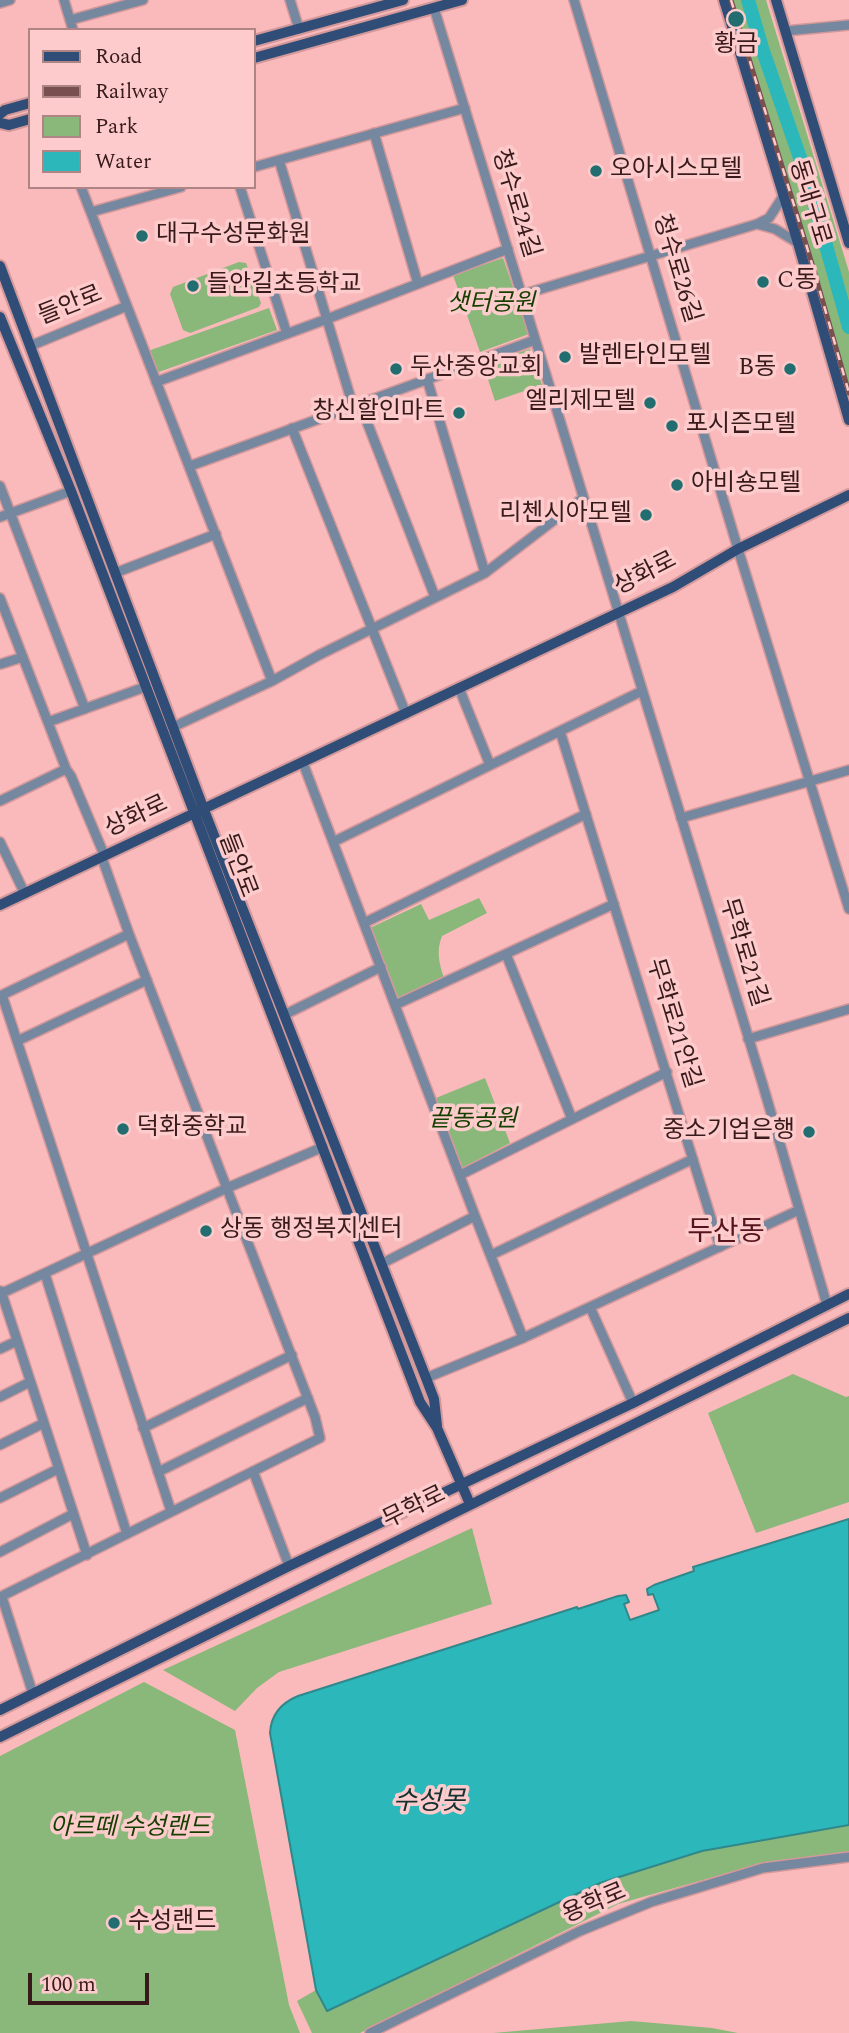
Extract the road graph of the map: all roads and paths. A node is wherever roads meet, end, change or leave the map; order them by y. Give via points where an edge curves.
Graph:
1 (64, 0) edge
2 (143, 0) edge
3 (290, 0) edge
4 (402, 0) edge
5 (462, 0) edge
6 (574, 0) edge
7 (776, 0) edge
8 (725, 2) edge
9 (434, 8) junction
10 (71, 25) edge
11 (849, 25) edge
12 (299, 29) junction
13 (786, 31) junction
14 (256, 40) edge
15 (256, 57) edge
16 (28, 104) edge
17 (464, 108) junction
18 (0, 114) edge
19 (28, 120) edge
20 (0, 123) edge
21 (374, 133) junction
22 (279, 160) junction
23 (256, 166) edge
24 (82, 189) edge
25 (174, 189) edge
26 (241, 189) edge
27 (784, 195) junction
28 (91, 212) junction
29 (757, 224) junction
30 (798, 243) junction
31 (849, 243) edge
32 (508, 249) junction
33 (651, 256) junction
34 (0, 266) edge
35 (418, 284) junction
36 (522, 295) junction
37 (127, 306) junction
38 (0, 317) edge
39 (327, 319) junction
40 (287, 334) junction
41 (535, 340) junction
42 (30, 346) junction
43 (427, 379) junction
44 (156, 382) junction
45 (356, 405) junction
46 (849, 420) edge
47 (292, 429) junction
48 (190, 466) junction
49 (0, 486) edge
50 (71, 491) junction
51 (849, 495) edge
52 (583, 498) junction
53 (10, 513) junction
54 (0, 517) edge
55 (216, 534) junction
56 (738, 550) junction
57 (115, 573) junction
58 (485, 573) junction
59 (435, 597) junction
60 (0, 598) edge
61 (618, 613) junction
62 (372, 628) junction
63 (23, 657) junction
64 (1, 664) edge
65 (272, 681) junction
66 (145, 687) junction
67 (459, 688) junction
68 (642, 691) junction
69 (85, 709) junction
70 (406, 714) junction
71 (48, 722) junction
72 (173, 727) junction
73 (561, 731) junction
74 (303, 763) junction
75 (491, 765) junction
76 (66, 769) junction
77 (849, 770) edge
78 (810, 782) junction
79 (0, 801) edge
80 (199, 812) junction
81 (586, 814) junction
82 (681, 818) junction
83 (0, 842) edge
84 (333, 842) junction
85 (102, 858) junction
86 (25, 894) junction
87 (614, 904) junction
88 (0, 905) edge
89 (849, 909) edge
90 (364, 923) junction
91 (129, 934) junction
92 (506, 954) junction
93 (381, 968) junction
94 (147, 980) junction
95 (1, 995) edge
96 (395, 1005) junction
97 (849, 1009) edge
98 (284, 1015) junction
99 (748, 1039) junction
100 (18, 1041) junction
101 (667, 1073) junction
102 (572, 1119) junction
103 (323, 1147) junction
104 (693, 1158) junction
105 (460, 1175) junction
106 (227, 1188) junction
107 (799, 1210) junction
108 (475, 1216) junction
109 (720, 1247) junction
110 (87, 1254) junction
111 (491, 1255) junction
112 (381, 1264) junction
113 (45, 1274) junction
114 (1, 1292) edge
115 (849, 1294) edge
116 (827, 1305) junction
117 (590, 1307) junction
118 (849, 1318) edge
119 (523, 1338) junction
120 (17, 1341) junction
121 (0, 1349) edge
122 (292, 1355) junction
123 (426, 1378) junction
124 (30, 1382) junction
125 (0, 1397) edge
126 (308, 1398) junction
127 (633, 1403) junction
128 (44, 1423) junction
129 (143, 1428) junction
130 (437, 1428) junction
131 (0, 1445) edge
132 (58, 1469) junction
133 (253, 1471) junction
134 (158, 1472) junction
135 (461, 1485) junction
136 (0, 1498) edge
137 (470, 1504) junction
138 (171, 1511) junction
139 (73, 1514) junction
140 (127, 1534) junction
141 (0, 1552) edge
142 (86, 1555) junction
143 (289, 1566) junction
144 (1, 1597) edge
145 (33, 1694) junction
146 (0, 1710) edge
147 (0, 1737) edge
148 (849, 1857) edge
149 (370, 2033) edge

1 - 10 street
2 - 10 street
3 - 12 street
4 - 12 main road
5 - 9 main road
6 - 33 street, 청수로26길
7 - 13 main road, 동대구로
8 - 27 main road, 동대구로
9 - 15 main road
9 - 17 street, 청수로24길
11 - 13 street
12 - 14 main road
13 - 31 main road, 동대구로
16 - 18 main road
17 - 21 street
17 - 32 street, 청수로24길
19 - 20 main road
21 - 22 street
21 - 35 street
22 - 23 street
22 - 39 street
24 - 28 street
25 - 28 street
26 - 40 street
27 - 29 street via 769,218
27 - 30 main road, 동대구로
28 - 37 street
29 - 30 street
29 - 33 street
30 - 46 main road, 동대구로
32 - 35 street
32 - 36 street, 청수로24길
33 - 36 street
33 - 56 street, 청수로26길
34 - 42 main road, 들안로
35 - 39 street
36 - 41 street, 청수로24길
37 - 42 street, 들안로
37 - 44 street
38 - 50 main road, 들안로
39 - 40 street
39 - 45 street
40 - 44 street
41 - 43 street
41 - 52 street, 청수로24길
42 - 57 main road, 들안로
43 - 45 street
43 - 58 street
44 - 48 street
45 - 47 street
45 - 59 street
47 - 48 street
47 - 62 street
48 - 55 street
49 - 53 street
50 - 53 street
50 - 66 main road, 들안로
51 - 56 main road, 상화로
52 - 58 street
52 - 61 street, 청수로24길
53 - 54 street
53 - 69 street
55 - 57 street
55 - 65 street
56 - 61 main road, 상화로
56 - 78 street, 청수로26길
57 - 72 main road, 들안로
58 - 59 street
59 - 62 street
60 - 63 street, 상화로
61 - 67 main road, 상화로
61 - 68 street, 무학로21길
62 - 65 street
62 - 70 street
63 - 64 street
63 - 71 street, 상화로
65 - 72 street
66 - 69 street
66 - 80 main road, 들안로
67 - 70 main road, 상화로
67 - 75 street
68 - 73 street
68 - 82 street, 무학로21길
69 - 71 street
70 - 74 main road, 상화로
71 - 76 street, 상화로
72 - 80 main road, 들안로
73 - 75 street
73 - 81 street, 무학로21안길
74 - 80 main road, 상화로
74 - 84 street
75 - 84 street
76 - 79 street
76 - 85 street, 상화로
77 - 78 street
78 - 82 street
78 - 89 street, 청수로26길
80 - 85 main road, 상화로
80 - 98 main road, 들안로
80 - 103 main road, 들안로
81 - 87 street, 무학로21안길
81 - 90 street
82 - 99 street, 무학로21길
83 - 86 street
84 - 90 street
85 - 86 main road, 상화로
85 - 91 street, 상화로
86 - 88 main road, 상화로
87 - 92 street
87 - 101 street, 무학로21안길
90 - 93 street
91 - 94 street, 상화로
91 - 95 street
92 - 96 street
92 - 102 street
93 - 96 street
93 - 98 street
94 - 100 street
94 - 106 street, 상화로
95 - 100 street
96 - 105 street
97 - 99 street
98 - 112 main road, 들안로
99 - 107 street, 무학로21길
100 - 110 street
101 - 102 street
101 - 104 street, 무학로21안길
102 - 105 street
103 - 106 street
103 - 130 main road, 들안로 via 420,1402
104 - 109 street, 무학로21안길
104 - 111 street
105 - 108 street
106 - 110 street
106 - 122 street, 상화로
107 - 109 street
107 - 116 street, 무학로21길
108 - 111 street
108 - 112 street
109 - 117 street
110 - 113 street
110 - 129 street
111 - 119 street
112 - 123 main road, 들안로
113 - 114 street
113 - 140 street
114 - 120 street
115 - 116 main road, 무학로
116 - 127 main road, 무학로
117 - 119 street
117 - 127 street
118 - 137 main road, 무학로
119 - 123 street
120 - 121 street
120 - 124 street
122 - 126 street, 상화로
122 - 129 street
123 - 130 main road, 들안로
124 - 125 street
124 - 128 street
126 - 133 street, 상화로 via 320,1438
126 - 134 street
127 - 135 main road, 무학로
128 - 131 street
128 - 132 street
129 - 134 street
130 - 135 main road, 들안로
132 - 136 street
132 - 139 street
133 - 138 street
133 - 143 street
134 - 138 street
135 - 137 main road, 들안로
135 - 143 main road, 무학로
137 - 147 main road, 무학로
138 - 140 street
139 - 141 street
139 - 142 street
140 - 142 street
142 - 144 street
143 - 145 main road, 무학로
144 - 145 street
145 - 146 main road, 무학로
148 - 149 street, 용학로 via 763,1868 651,1902 580,1931

